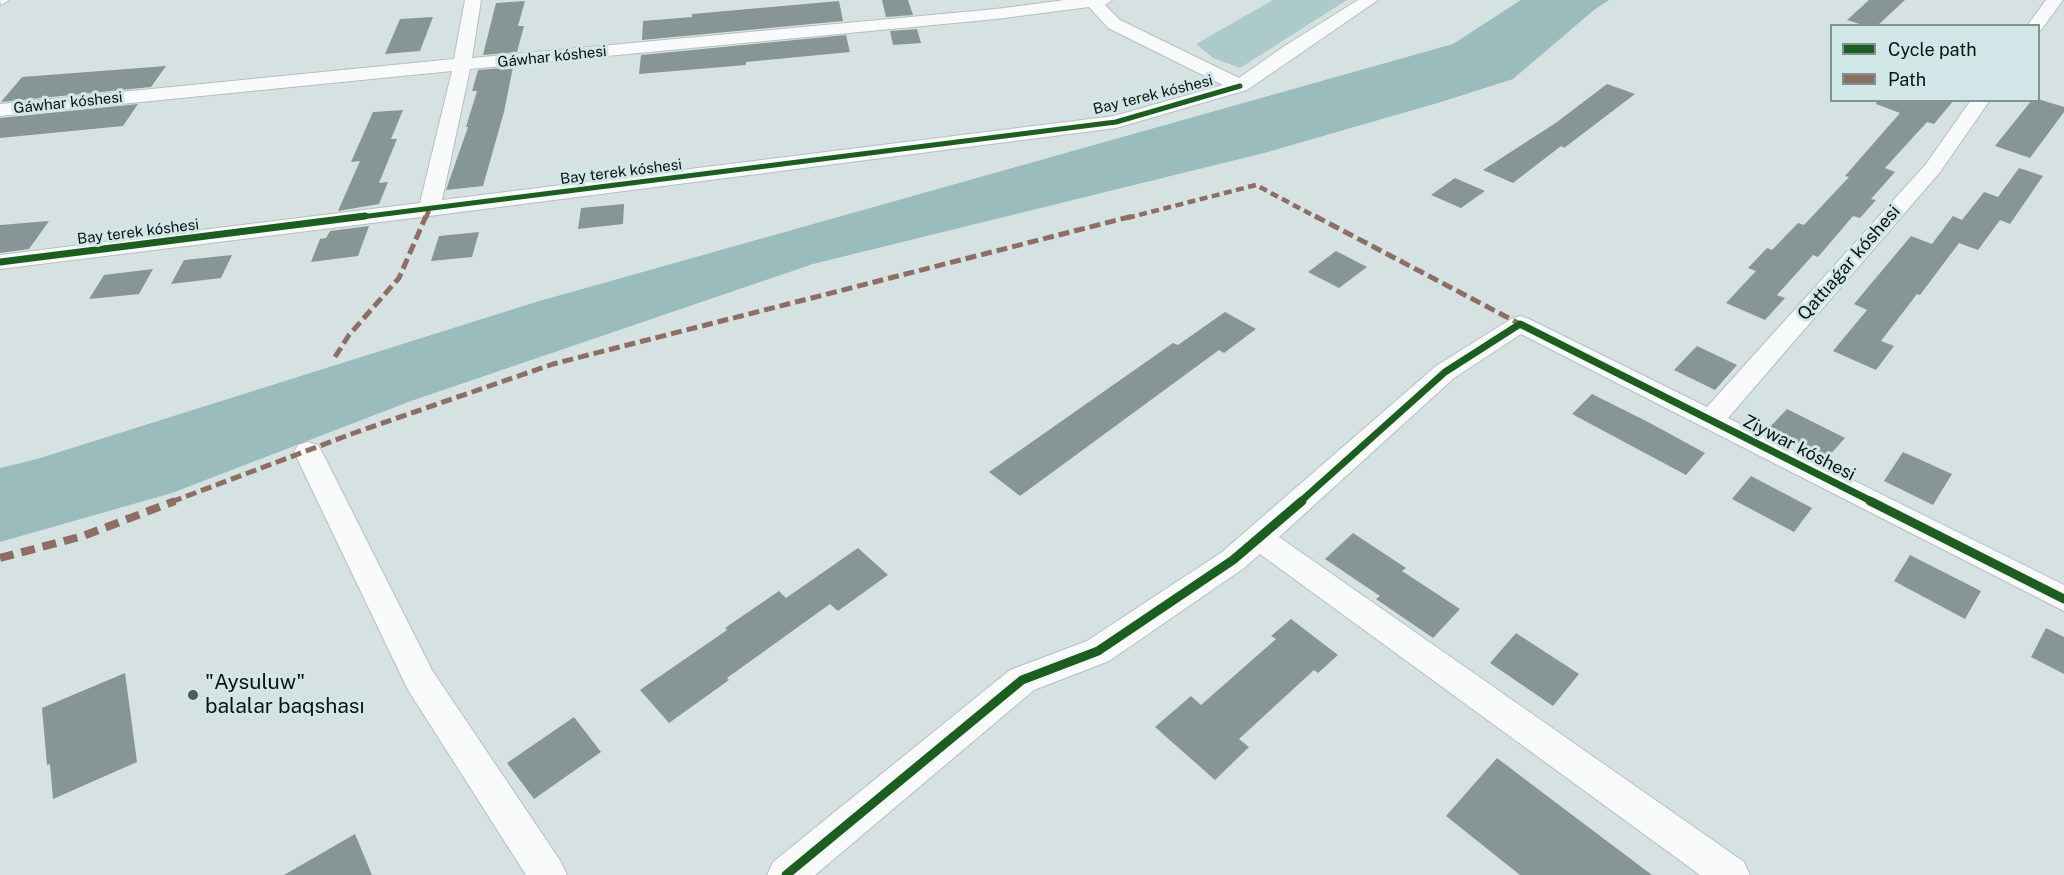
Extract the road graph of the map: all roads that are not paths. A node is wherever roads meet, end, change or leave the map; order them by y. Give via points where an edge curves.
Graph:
1 (473, 0) edge
2 (1370, 0) edge
3 (2055, 0) edge
4 (1099, 1) edge
5 (2037, 24) edge
6 (462, 65) junction
7 (1240, 86) junction
8 (1980, 102) edge
9 (0, 110) edge
10 (429, 210) junction
11 (0, 262) edge
12 (1711, 420) junction
13 (308, 452) dead end
14 (1257, 537) junction
15 (2064, 599) edge
16 (548, 875) edge
17 (786, 875) edge
18 (1731, 875) edge

1 - 6 street
2 - 7 street, Bay terek kóshesi
3 - 5 street
4 - 6 street, Gáwhar kóshesi
4 - 7 street via 1114,24
6 - 9 street, Gáwhar kóshesi
6 - 10 street
7 - 10 street, Bay terek kóshesi via 1116,122
8 - 12 street, Qattıaǵar kóshesi via 1933,168
10 - 11 street, Bay terek kóshesi
12 - 14 street, Ziywar kóshesi via 1520,324 1445,372
12 - 15 street, Ziywar kóshesi
13 - 16 street via 420,680
14 - 17 street via 1233,560 1098,651 1022,680
14 - 18 street

